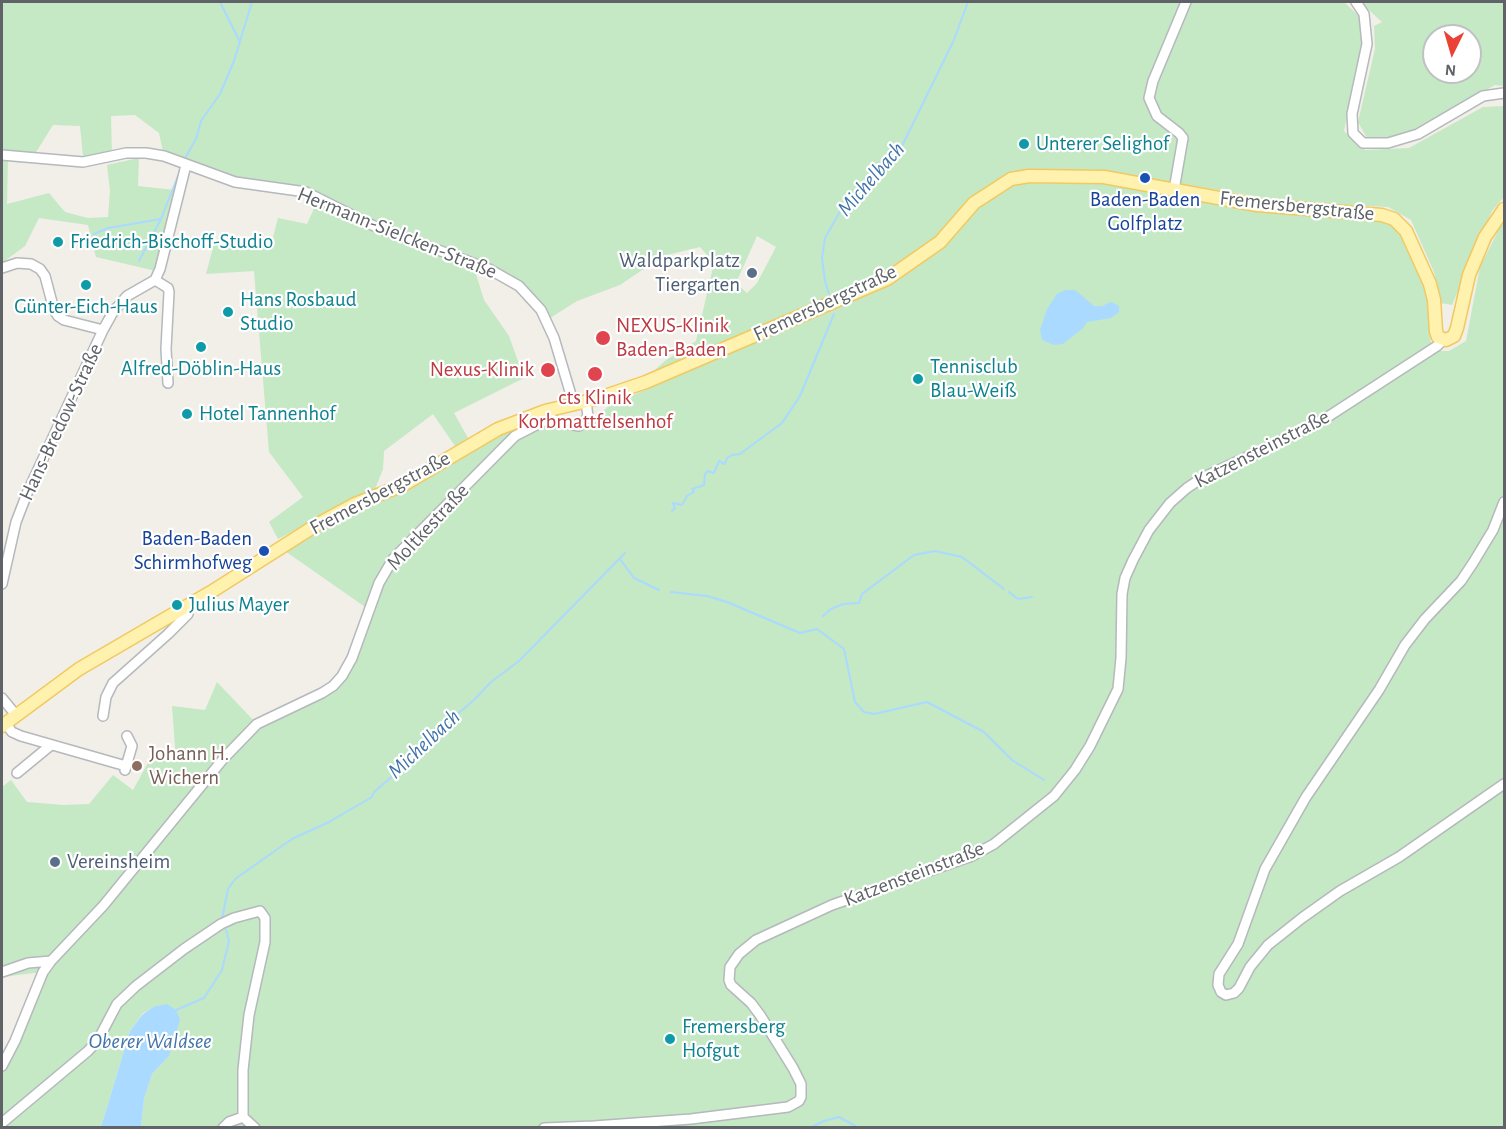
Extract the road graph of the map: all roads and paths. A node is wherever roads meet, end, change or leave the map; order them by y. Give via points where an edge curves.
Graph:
1 (1186, 2) edge
2 (1356, 2) edge
3 (1504, 93) edge
4 (2, 155) edge
5 (184, 164) junction
6 (1174, 190) junction
7 (1504, 209) edge
8 (2, 268) edge
9 (155, 280) junction
10 (103, 330) junction
11 (1443, 340) junction
12 (168, 383) dead end
13 (580, 403) junction
14 (547, 415) junction
15 (1504, 502) edge
16 (2, 584) edge
17 (187, 607) junction
18 (2, 698) edge
19 (16, 715) junction
20 (103, 716) dead end
21 (3, 725) edge
22 (127, 736) dead end
23 (51, 745) junction
24 (17, 773) dead end
25 (1504, 784) edge
26 (51, 961) junction
27 (2, 972) edge
28 (2, 1066) edge
29 (243, 1117) junction
30 (2, 1123) edge
31 (223, 1128) edge
32 (255, 1128) edge
33 (544, 1128) edge

1 - 6 street via 1149,98 1157,116 1183,138
2 - 3 street via 1364,14 1367,44 1352,114 1353,133 1363,143 1388,143 1418,134 1483,96
4 - 5 street, Hermann-Sielcken-Straße via 83,162 146,153
5 - 9 street
5 - 13 street, Hermann-Sielcken-Straße via 235,182 306,192 353,217 510,280 536,303 547,320
6 - 11 main road, Fremersbergstraße via 1257,205 1394,219 1406,231 1430,284 1436,331
6 - 13 main road, Fremersbergstraße via 1104,177 1011,178 974,203 940,242 887,279 646,382
7 - 11 main road via 1485,237 1469,275 1454,336
8 - 10 street, Hans-Bredow-Straße via 17,263 40,269 58,316
9 - 10 street, Hans-Bredow-Straße via 127,296
9 - 12 street via 169,292
10 - 16 street, Hans-Bredow-Straße via 28,491 16,522
11 - 33 street, Katzensteinstraße via 1326,418 1202,478 1170,503 1149,530 1125,578 1118,689 1090,746 1054,796 994,844 972,856 832,905 756,940 734,960 728,974 731,985 760,1015 793,1068 801,1084 799,1101 788,1107 691,1119
13 - 14 main road, Fremersbergstraße
13 - 14 street via 588,417 579,426
14 - 17 main road, Fremersbergstraße via 498,429 403,485 340,512
14 - 26 street, Moltkestraße via 515,436 393,559 379,583 352,658 333,686 257,724 224,758 103,906
15 - 25 street via 1473,563 1405,645 1306,797 1265,869 1238,944 1219,974 1221,992 1234,993 1268,945 1302,918
17 - 19 main road, Fremersbergstraße via 79,669
17 - 20 street via 188,614 113,683
18 - 19 street
19 - 21 main road, Fremersbergstraße
21 - 23 street via 21,736
22 - 23 street via 132,746 125,768
23 - 24 street
26 - 27 street via 28,963
26 - 28 street, Moltkestraße
29 - 30 street via 249,1015 265,942 265,918 260,911 221,924 136,986 117,1004 88,1051
29 - 31 street
29 - 32 street

